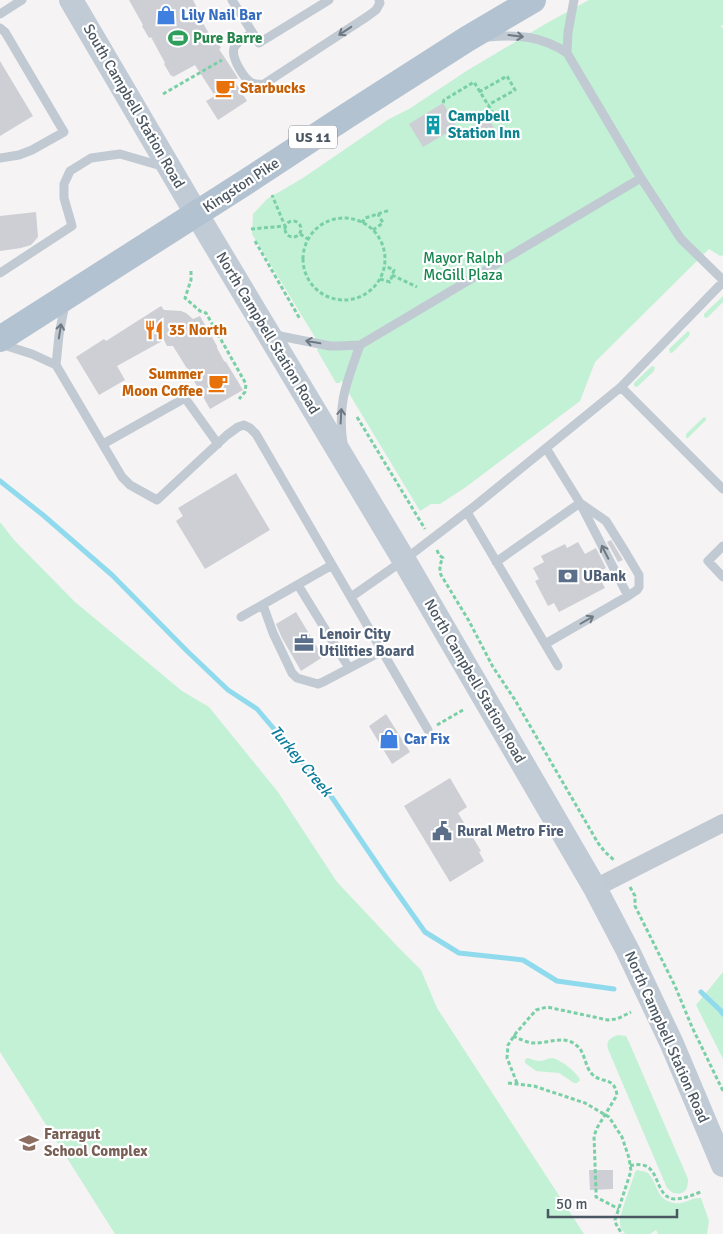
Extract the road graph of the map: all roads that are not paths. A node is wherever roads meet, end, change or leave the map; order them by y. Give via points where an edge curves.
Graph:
1 (22, 0) edge
2 (71, 0) edge
3 (232, 0) edge
4 (329, 0) edge
5 (379, 0) edge
6 (533, 0) edge
7 (574, 0) edge
8 (0, 14) edge
9 (2, 32) edge
10 (252, 33) junction
11 (467, 39) junction
12 (567, 53) junction
13 (0, 158) edge
14 (170, 168) junction
15 (642, 178) junction
16 (196, 213) junction
17 (0, 273) edge
18 (723, 281) edge
19 (66, 296) junction
20 (267, 332) junction
21 (1, 337) edge
22 (360, 345) junction
23 (56, 365) junction
24 (621, 387) junction
25 (103, 444) junction
26 (218, 444) junction
27 (546, 448) junction
28 (347, 465) junction
29 (723, 489) edge
30 (580, 502) junction
31 (467, 512) junction
32 (723, 546) edge
33 (404, 560) junction
34 (496, 562) junction
35 (332, 565) junction
36 (723, 577) edge
37 (298, 585) junction
38 (628, 596) junction
39 (351, 597) junction
40 (263, 605) junction
41 (242, 617) dead end
42 (545, 644) junction
43 (382, 650) junction
44 (558, 666) dead end
45 (349, 668) junction
46 (428, 730) dead end
47 (723, 823) edge
48 (595, 888) junction
49 (723, 1165) edge

1 - 8 lane
2 - 14 main road, South Campbell Station Road
3 - 10 lane
4 - 10 lane via 259,43
5 -> 10 lane via 376,10 368,16 264,84 250,82 236,63 234,47
6 - 11 main road, Kingston Pike / US 11
7 - 12 lane
9 - 13 lane via 64,132 32,150
11 -> 12 lane via 508,35 535,38
11 - 16 main road, Kingston Pike / US 11
12 - 15 lane
14 - 16 main road, South Campbell Station Road
14 - 17 lane via 120,154 91,158 70,171 64,184 64,198 72,226
15 - 18 lane via 681,239
15 - 22 lane
16 - 19 main road, Kingston Pike / US 11
16 - 20 main road, North Campbell Station Road
18 - 24 lane
19 - 21 main road, Kingston Pike / US 11
23 -> 19 lane
22 -> 20 lane via 330,346
20 - 28 main road, North Campbell Station Road
21 - 23 lane
28 -> 22 lane via 341,412 348,377
23 - 25 lane
24 - 27 lane
24 - 29 lane
25 - 26 lane via 186,398
25 - 26 lane via 122,477 157,500
26 - 35 lane via 244,425 256,434
27 - 30 lane
27 - 31 lane
28 - 33 main road, North Campbell Station Road
30 - 34 lane
38 -> 30 lane
30 - 38 lane via 606,521 639,575 639,587
31 - 33 lane
31 - 34 lane
32 - 36 lane via 708,562
33 - 39 lane
33 - 48 main road, North Campbell Station Road
34 - 42 lane
35 - 37 lane
35 - 39 lane
37 - 40 lane
37 - 45 lane
42 -> 38 lane
39 - 43 lane
40 - 41 lane
40 - 45 lane via 273,633 297,678 318,684
42 - 44 lane
43 - 45 lane
43 - 46 lane
47 - 48 street
48 - 49 main road, North Campbell Station Road via 672,1044

